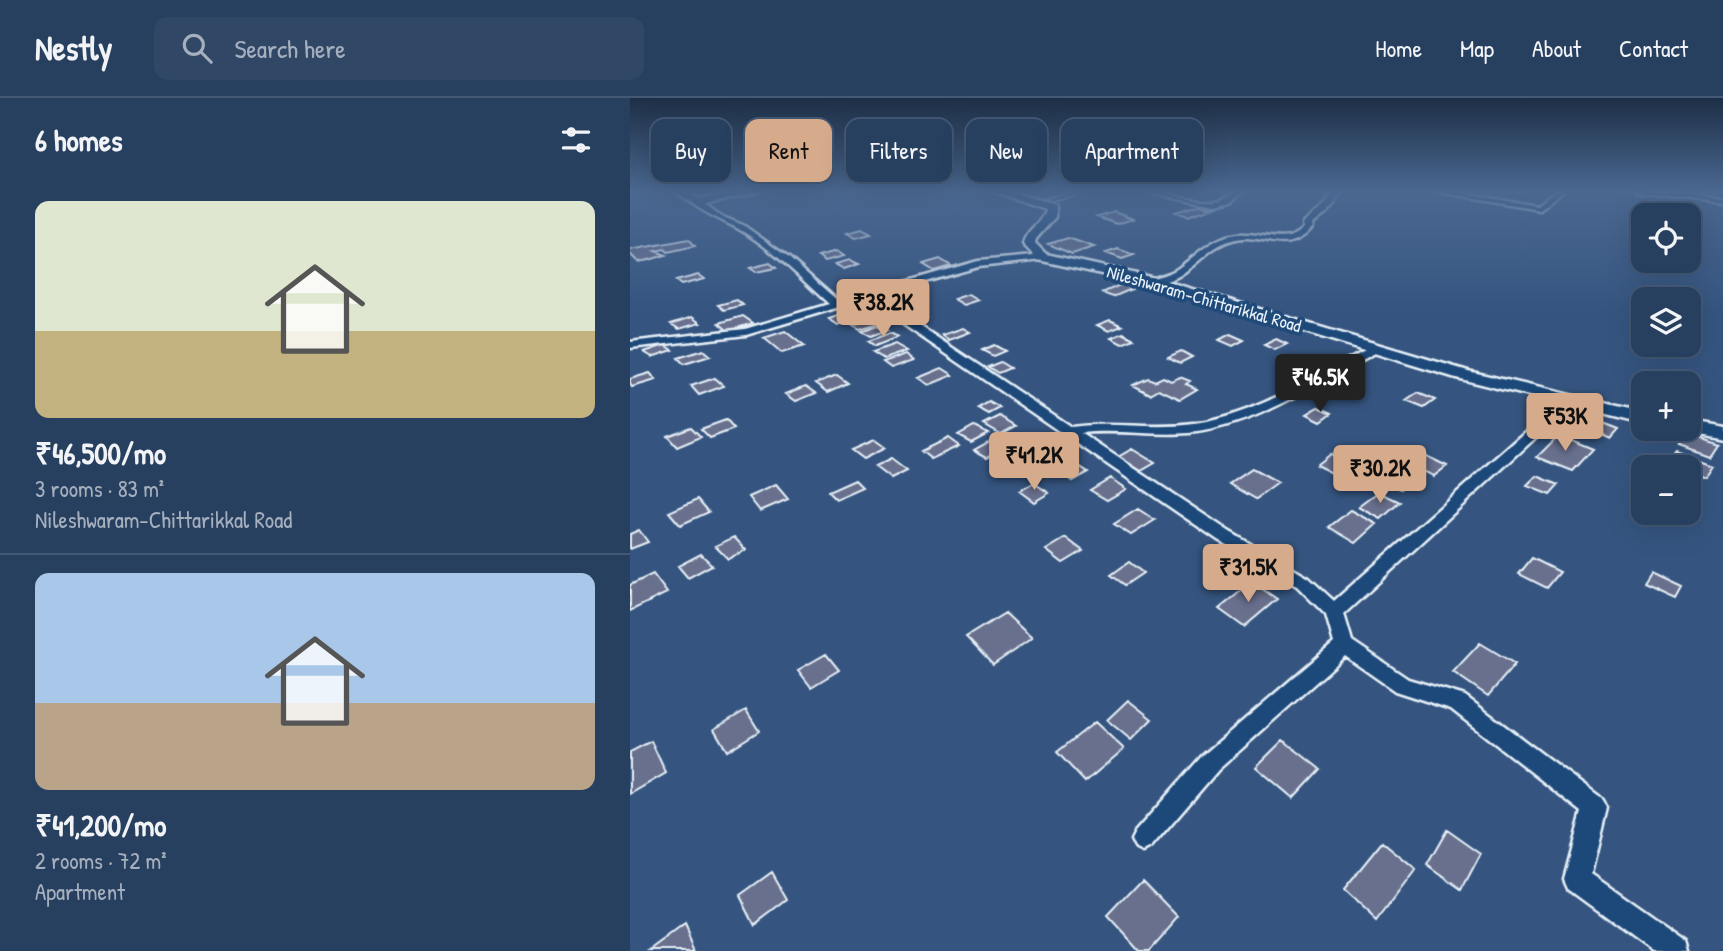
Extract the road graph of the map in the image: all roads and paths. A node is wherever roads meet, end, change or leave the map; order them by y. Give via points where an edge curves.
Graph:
1 (744, 231) edge
2 (1038, 231) edge
3 (1305, 231) edge
4 (1042, 257) junction
5 (1152, 281) junction
6 (868, 296) junction
7 (836, 305) junction
8 (630, 345) edge
9 (1373, 350) junction
10 (1566, 403) junction
11 (1631, 416) edge
12 (1701, 428) edge
13 (1068, 431) junction
14 (1723, 432) edge
15 (1335, 611) junction
16 (1344, 645) junction
17 (1143, 840) dead end
18 (1676, 951) edge

1 - 7 street via 786,260
2 - 4 main road via 1029,244
3 - 5 street via 1283,243 1239,236 1207,250 1174,274
4 - 5 main road, Nileshwaram-Chittarikkal Road
4 - 6 street via 978,264
5 - 9 main road, Nileshwaram-Chittarikkal Road
6 - 7 street
6 - 13 street
7 - 8 street via 746,332
9 - 10 main road, Nileshwaram-Chittarikkal Road
9 - 13 street via 1256,408 1208,426
10 - 11 main road, Nileshwaram-Chittarikkal Road
10 - 15 street
12 - 14 main road
13 - 15 street via 1224,536 1303,582
15 - 16 street
16 - 17 street via 1210,763
16 - 18 street via 1402,685 1458,702 1595,808 1577,879

